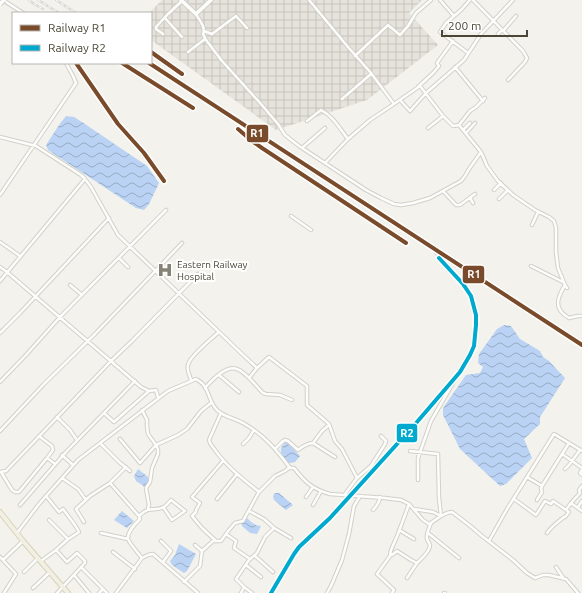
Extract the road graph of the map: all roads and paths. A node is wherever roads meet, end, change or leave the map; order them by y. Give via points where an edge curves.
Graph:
1 (3, 0) edge
2 (211, 0) edge
3 (309, 0) edge
4 (431, 0) edge
5 (440, 0) edge
6 (471, 0) edge
7 (182, 1) edge
8 (511, 1) edge
9 (0, 4) edge
10 (21, 12) edge
11 (196, 14) junction
12 (454, 16) junction
13 (516, 16) dead end
14 (165, 18) junction
15 (493, 21) junction
16 (247, 28) dead end
17 (503, 30) junction
18 (204, 31) junction
19 (163, 34) dead end
20 (498, 34) dead end
21 (182, 37) dead end
22 (205, 40) junction
23 (453, 41) junction
24 (188, 52) dead end
25 (468, 53) junction
26 (355, 56) junction
27 (67, 64) edge
28 (455, 67) junction
29 (371, 74) junction
30 (508, 80) dead end
31 (417, 87) junction
32 (426, 93) junction
33 (342, 99) dead end
34 (400, 100) junction
35 (394, 104) junction
36 (443, 116) junction
37 (307, 121) dead end
38 (470, 123) dead end
39 (475, 123) dead end
40 (459, 125) junction
41 (325, 128) dead end
42 (428, 128) dead end
43 (463, 130) junction
44 (466, 133) junction
45 (0, 136) edge
46 (348, 139) junction
47 (34, 145) junction
48 (302, 148) junction
49 (481, 152) junction
50 (325, 163) junction
51 (85, 179) junction
52 (501, 183) junction
53 (494, 190) dead end
54 (508, 190) junction
55 (442, 191) junction
56 (475, 194) dead end
57 (0, 195) edge
58 (470, 198) junction
59 (499, 199) dead end
60 (473, 203) dead end
61 (166, 210) dead end
62 (538, 212) junction
63 (291, 216) dead end
64 (109, 218) junction
65 (532, 225) dead end
66 (312, 230) dead end
67 (0, 242) edge
68 (182, 243) dead end
69 (131, 247) junction
70 (20, 256) junction
71 (119, 258) junction
72 (531, 266) dead end
73 (0, 267) edge
74 (128, 267) dead end
75 (156, 271) junction
76 (7, 272) junction
77 (198, 274) dead end
78 (0, 281) edge
79 (70, 285) dead end
80 (565, 285) junction
81 (179, 293) junction
82 (82, 295) junction
83 (35, 296) junction
84 (582, 316) edge
85 (60, 317) junction
86 (219, 332) junction
87 (0, 333) edge
88 (87, 341) junction
89 (111, 361) junction
90 (257, 368) junction
91 (218, 375) junction
92 (249, 378) junction
93 (191, 380) junction
94 (135, 381) junction
95 (0, 382) edge
96 (453, 383) dead end
97 (206, 388) junction
98 (149, 391) junction
99 (239, 392) dead end
100 (158, 397) junction
101 (292, 400) dead end
102 (211, 403) junction
103 (142, 410) junction
104 (104, 413) junction
105 (221, 413) junction
106 (57, 417) junction
107 (329, 424) junction
108 (254, 430) junction
109 (0, 431) edge
110 (39, 436) junction
111 (381, 436) dead end
112 (77, 440) junction
113 (120, 440) dead end
114 (100, 443) junction
115 (313, 443) junction
116 (569, 443) junction
117 (243, 444) dead end
118 (156, 445) junction
119 (275, 449) junction
120 (581, 450) edge
121 (410, 451) dead end
122 (420, 453) junction
123 (562, 454) junction
124 (62, 455) junction
125 (335, 457) dead end
126 (47, 458) junction
127 (223, 461) junction
128 (572, 461) junction
129 (55, 464) junction
130 (73, 466) junction
131 (290, 467) junction
132 (126, 468) junction
133 (565, 469) dead end
134 (582, 469) edge
135 (130, 471) dead end
136 (1, 472) edge
137 (237, 474) junction
138 (582, 475) edge
139 (62, 478) junction
140 (357, 478) junction
141 (527, 478) junction
142 (418, 480) dead end
143 (110, 483) junction
144 (542, 486) junction
145 (582, 486) edge
146 (312, 487) junction
147 (321, 491) junction
148 (259, 492) junction
149 (345, 494) junction
150 (46, 496) junction
151 (360, 496) junction
152 (306, 497) dead end
153 (380, 497) junction
154 (218, 499) dead end
155 (514, 499) junction
156 (86, 500) junction
157 (537, 500) dead end
158 (582, 501) edge
159 (571, 503) junction
160 (409, 504) junction
161 (313, 505) dead end
162 (20, 506) dead end
163 (163, 507) junction
164 (578, 507) junction
165 (148, 509) junction
166 (414, 509) junction
167 (373, 510) dead end
168 (566, 510) junction
169 (249, 511) junction
170 (582, 511) edge
171 (0, 513) edge
172 (139, 516) junction
173 (441, 516) junction
174 (49, 520) dead end
175 (84, 522) dead end
176 (432, 523) junction
177 (274, 528) junction
178 (399, 530) junction
179 (101, 533) dead end
180 (428, 533) junction
181 (547, 533) dead end
182 (17, 534) junction
183 (226, 534) junction
184 (291, 538) dead end
185 (68, 539) junction
186 (128, 539) junction
187 (414, 539) dead end
188 (216, 540) junction
189 (22, 541) junction
190 (161, 541) dead end
191 (489, 542) junction
192 (195, 544) dead end
193 (56, 550) junction
194 (202, 551) junction
195 (113, 552) dead end
196 (390, 554) junction
197 (255, 556) junction
198 (0, 558) edge
199 (142, 558) junction
200 (459, 558) dead end
201 (250, 559) junction
202 (3, 560) junction
203 (39, 560) junction
204 (163, 562) junction
205 (417, 563) junction
206 (246, 565) junction
207 (81, 567) junction
208 (556, 567) dead end
209 (135, 569) junction
210 (24, 572) dead end
211 (50, 572) junction
212 (274, 572) dead end
213 (74, 575) junction
214 (260, 577) dead end
215 (407, 578) dead end
216 (564, 579) junction
217 (184, 582) junction
218 (63, 587) junction
219 (244, 587) junction
220 (32, 588) dead end
221 (103, 589) junction
222 (4, 593) edge
223 (57, 593) edge
224 (68, 593) edge
225 (89, 593) edge
226 (99, 593) edge
227 (107, 593) edge
228 (116, 593) edge
229 (198, 593) edge
230 (241, 593) edge
231 (252, 593) edge
232 (327, 593) edge
233 (392, 593) edge
234 (578, 593) edge

1 - 9 street, bridge
1 - 10 street
2 - 11 street
3 - 26 street
4 - 26 street via 400,35 388,25
5 - 12 street
6 - 12 street
6 - 15 street
7 - 11 street
7 - 14 street
8 - 15 street
11 - 18 street
12 - 23 street via 440,32
13 - 17 street
14 - 19 street via 156,28
14 - 21 street
15 - 17 street
15 - 25 street
16 - 18 street via 235,16 213,34
17 - 20 street
17 - 30 street via 527,58
18 - 22 street
22 - 24 street
22 - 48 street via 286,135
23 - 25 street
23 - 31 street via 437,63 439,66
25 - 28 street
26 - 29 street
27 - 47 street via 76,84
28 - 32 street
28 - 40 street via 484,100 470,111
29 - 33 street
29 - 35 street
31 - 32 street via 420,86
31 - 34 street
32 - 34 street via 410,111
32 - 36 street
34 - 35 street
35 - 46 street
36 - 40 street via 453,126
36 - 42 street
37 - 46 street via 321,110
38 - 43 street
39 - 44 street
40 - 43 street
41 - 48 street
43 - 44 street
44 - 49 street
45 - 47 street
46 - 50 street
47 - 51 street
47 - 57 street
48 - 50 street
49 - 52 street via 487,166
49 - 55 street via 461,181
50 - 55 street via 366,190 394,204 413,204
51 - 64 street
51 - 70 street
52 - 53 street
52 - 54 street
54 - 59 street
54 - 62 street
55 - 58 street via 458,206
56 - 58 street
58 - 60 street
61 - 69 street
62 - 65 street
62 - 80 street via 554,221 557,263
63 - 66 street
64 - 69 street via 118,235
64 - 83 street
67 - 70 street
68 - 75 street
69 - 71 street
69 - 75 street
70 - 76 street
71 - 74 street
71 - 82 street
72 - 80 street
73 - 76 street
75 - 81 street
75 - 88 street
76 - 78 street
76 - 83 street
77 - 81 street
79 - 82 street
80 - 84 street via 558,298 560,311 569,318
81 - 86 street
81 - 89 street
82 - 85 street
83 - 85 street
83 - 87 street
85 - 88 street
85 - 95 street
86 - 90 street
86 - 93 street via 188,363
88 - 89 street
88 - 109 street
89 - 94 street
89 - 106 street
90 - 92 street
90 - 107 street via 269,357 307,386 307,405
91 - 92 street via 228,369 237,368
91 - 97 street
91 - 99 street
92 - 101 street via 263,393 280,395
93 - 97 street via 196,379
93 - 100 street
94 - 98 street
94 - 104 street
96 - 122 street via 431,421
97 - 102 street
98 - 100 street via 156,390
98 - 104 street via 114,422
100 - 103 street
102 - 105 street
102 - 118 street via 187,430
103 - 114 street
103 - 118 street via 147,420 148,434
104 - 112 street
105 - 108 street
105 - 127 street via 209,440
106 - 110 street
106 - 112 street
107 - 115 street
107 - 140 street via 335,440
108 - 117 street
108 - 119 street
110 - 126 street via 52,446 53,450
110 - 136 street via 6,471
111 - 140 street via 386,441 385,444 371,466
112 - 124 street
113 - 118 street via 140,463
114 - 130 street
114 - 132 street
115 - 119 street via 298,450 285,440
115 - 125 street
116 - 120 street
116 - 123 street
116 - 141 street via 554,434
118 - 165 street via 158,454 146,488
119 - 131 street
120 - 128 street
121 - 122 street
122 - 142 street
122 - 173 street via 438,454
123 - 128 street
123 - 144 street
124 - 129 street
124 - 130 street
126 - 129 street
126 - 136 street via 19,492 12,490
127 - 137 street
127 - 188 street via 192,497 200,503 192,516
128 - 133 street
128 - 134 street
129 - 162 street
130 - 139 street
131 - 146 street
131 - 148 street via 275,476
132 - 135 street
132 - 143 street
134 - 138 street
137 - 148 street
137 - 154 street
139 - 150 street
139 - 156 street via 78,489
140 - 149 street
141 - 144 street
141 - 155 street
143 - 156 street
143 - 172 street
144 - 157 street via 542,492
145 - 159 street via 580,493
146 - 147 street
146 - 152 street
147 - 149 street
147 - 161 street
148 - 169 street
149 - 151 street
150 - 182 street
150 - 185 street via 59,512 63,509 79,531
151 - 153 street
151 - 232 street via 354,506 342,560
153 - 160 street via 401,500
153 - 167 street
155 - 168 street via 536,515 545,501 551,504 553,501
155 - 191 street
156 - 175 street via 76,509
158 - 164 street
159 - 164 street
159 - 168 street
160 - 166 street
160 - 178 street
163 - 163 street via 171,500 185,512 172,520
163 - 165 street
164 - 170 street
165 - 172 street
166 - 173 street
166 - 176 street via 423,520
168 - 181 street via 569,512 565,517
169 - 177 street
169 - 183 street via 243,521 235,523
171 - 182 main road
172 - 186 street via 140,519 133,526
173 - 176 street
173 - 191 street via 452,512
174 - 185 street
176 - 180 street
177 - 184 street
177 - 197 street via 265,537
178 - 187 street
178 - 196 street
179 - 186 street
180 - 200 street
180 - 205 street via 429,549
182 - 189 main road
183 - 188 street via 221,541
183 - 201 street via 236,541 234,548
185 - 193 street
186 - 199 street
188 - 194 street
189 - 202 street
189 - 203 main road
190 - 204 street via 171,551
191 - 216 street via 535,578 548,575
192 - 194 street
193 - 203 street
193 - 207 street via 67,562 78,554 85,561
194 - 217 street via 200,566
195 - 209 street
196 - 205 street via 397,551
196 - 233 street via 377,574 394,590
197 - 201 street
197 - 212 street
198 - 202 street
199 - 204 street via 153,554
199 - 209 street
201 - 206 street
202 - 222 street via 16,574
203 - 210 street
203 - 211 main road
204 - 217 street
205 - 215 street
206 - 214 street
206 - 219 street via 236,579
207 - 213 street
207 - 221 street
208 - 216 street
209 - 228 street
211 - 218 main road
211 - 220 street
213 - 218 street
213 - 225 street
216 - 234 street
217 - 229 street
218 - 223 street
218 - 224 main road
219 - 230 street
219 - 231 street
221 - 226 street
221 - 227 street

